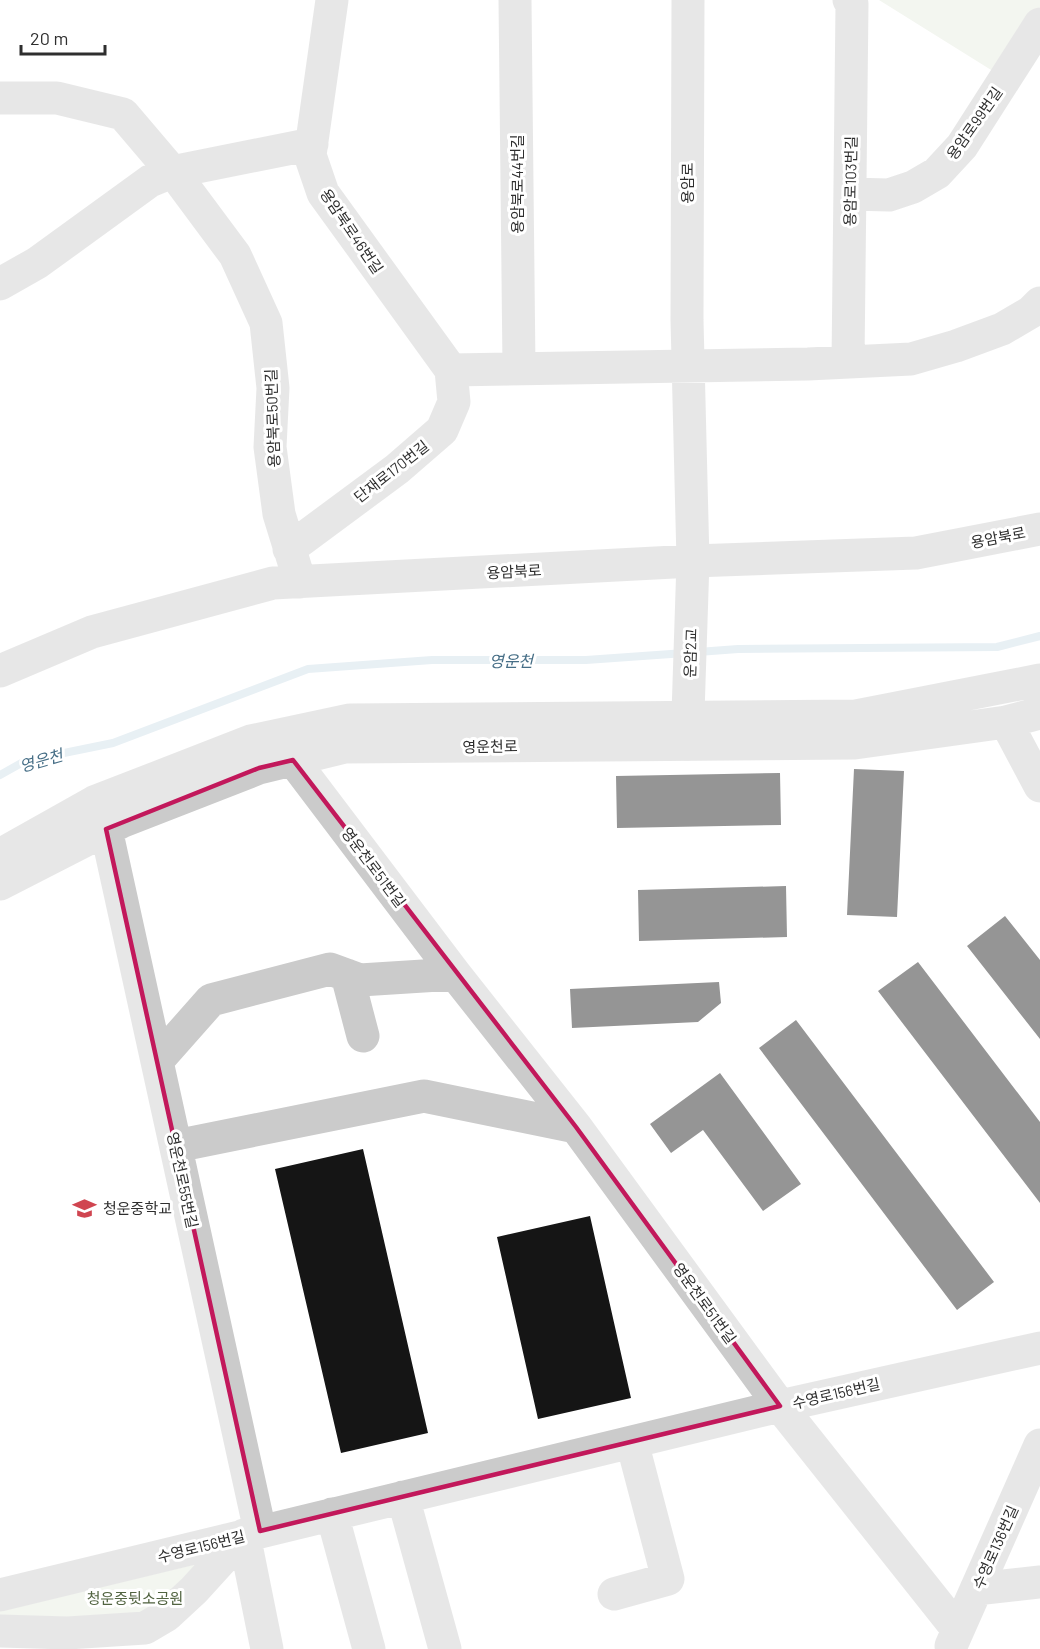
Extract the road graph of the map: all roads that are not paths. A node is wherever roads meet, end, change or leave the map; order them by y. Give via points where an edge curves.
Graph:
1 (332, 0) edge
2 (515, 0) edge
3 (688, 0) edge
4 (849, 0) edge
5 (1040, 24) edge
6 (0, 98) edge
7 (312, 144) junction
8 (172, 172) junction
9 (850, 194) junction
10 (0, 284) edge
11 (1040, 303) edge
12 (848, 362) junction
13 (688, 366) junction
14 (519, 368) junction
15 (451, 370) junction
16 (1040, 529) edge
17 (289, 549) junction
18 (693, 561) junction
19 (300, 582) junction
20 (0, 671) edge
21 (1040, 680) edge
22 (1040, 712) edge
23 (1006, 722) junction
24 (687, 744) junction
25 (293, 760) junction
26 (1040, 786) edge
27 (106, 829) junction
28 (0, 855) edge
29 (0, 884) edge
30 (455, 974) junction
31 (347, 975) junction
32 (363, 1036) dead end
33 (157, 1061) junction
34 (576, 1127) junction
35 (176, 1146) junction
36 (1040, 1348) edge
37 (780, 1406) junction
38 (632, 1442) junction
39 (1040, 1445) edge
40 (403, 1497) junction
41 (332, 1514) junction
42 (252, 1533) junction
43 (1040, 1582) edge
44 (976, 1588) junction
45 (614, 1594) dead end
46 (0, 1595) edge
47 (0, 1631) edge
48 (953, 1640) edge
49 (267, 1649) edge
50 (369, 1649) edge
51 (445, 1649) edge

1 - 7 street, 용암북로46번길
2 - 14 street, 용암북로44번길
3 - 13 street, 용암로
4 - 9 street, 용암로103번길
5 - 9 street, 용암로99번길 via 962,146 937,173 912,188 889,195
6 - 8 street, 용암북로50번길 via 57,98 123,114
7 - 8 street
7 - 15 street, 용암북로46번길 via 310,155 323,193
8 - 10 street via 150,181 37,263
8 - 17 street, 용암북로50번길 via 236,255 266,323 273,388 270,447 279,514
9 - 12 street, 용암로103번길
11 - 12 street via 1002,329 956,346 911,359
12 - 13 street
13 - 14 street
13 - 18 street, 용암로
14 - 15 street
15 - 17 street, 단재로170번길 via 454,402 442,430 397,469
16 - 18 street, 용암북로 via 916,553
17 - 19 street, 용암북로50번길
18 - 19 street, 용암북로
18 - 24 street, 운암2교, bridge
19 - 20 street, 용암북로 via 273,583 92,633
21 - 28 street via 856,716 350,720 251,741 94,802
22 - 23 street, 영운천로
23 - 24 street, 영운천로 via 855,743
23 - 26 street
24 - 25 street, 영운천로 via 345,747
25 - 27 street, 영운천로 via 259,768
25 - 30 street, 영운천로51번길
27 - 29 street, 영운천로
27 - 33 street, 영운천로55번길
30 - 31 street via 360,980
30 - 34 street, 영운천로51번길
31 - 32 street
31 - 33 street via 330,969 211,1000
33 - 35 street, 영운천로55번길
34 - 35 street via 423,1096
34 - 37 street, 영운천로51번길
35 - 42 street, 영운천로55번길
36 - 37 street, 수영로156번길
37 - 38 street, 수영로156번길
37 - 48 street, 영운천로51번길
38 - 40 street, 수영로156번길
38 - 45 street via 668,1579
39 - 44 street, 수영로136번길
40 - 41 street, 수영로156번길
40 - 51 street
41 - 42 street, 수영로156번길
41 - 50 street
42 - 46 street, 수영로156번길
42 - 47 street via 167,1615 145,1628 68,1633
42 - 49 street, 영운천로55번길
43 - 44 street
44 - 48 street, 수영로136번길

